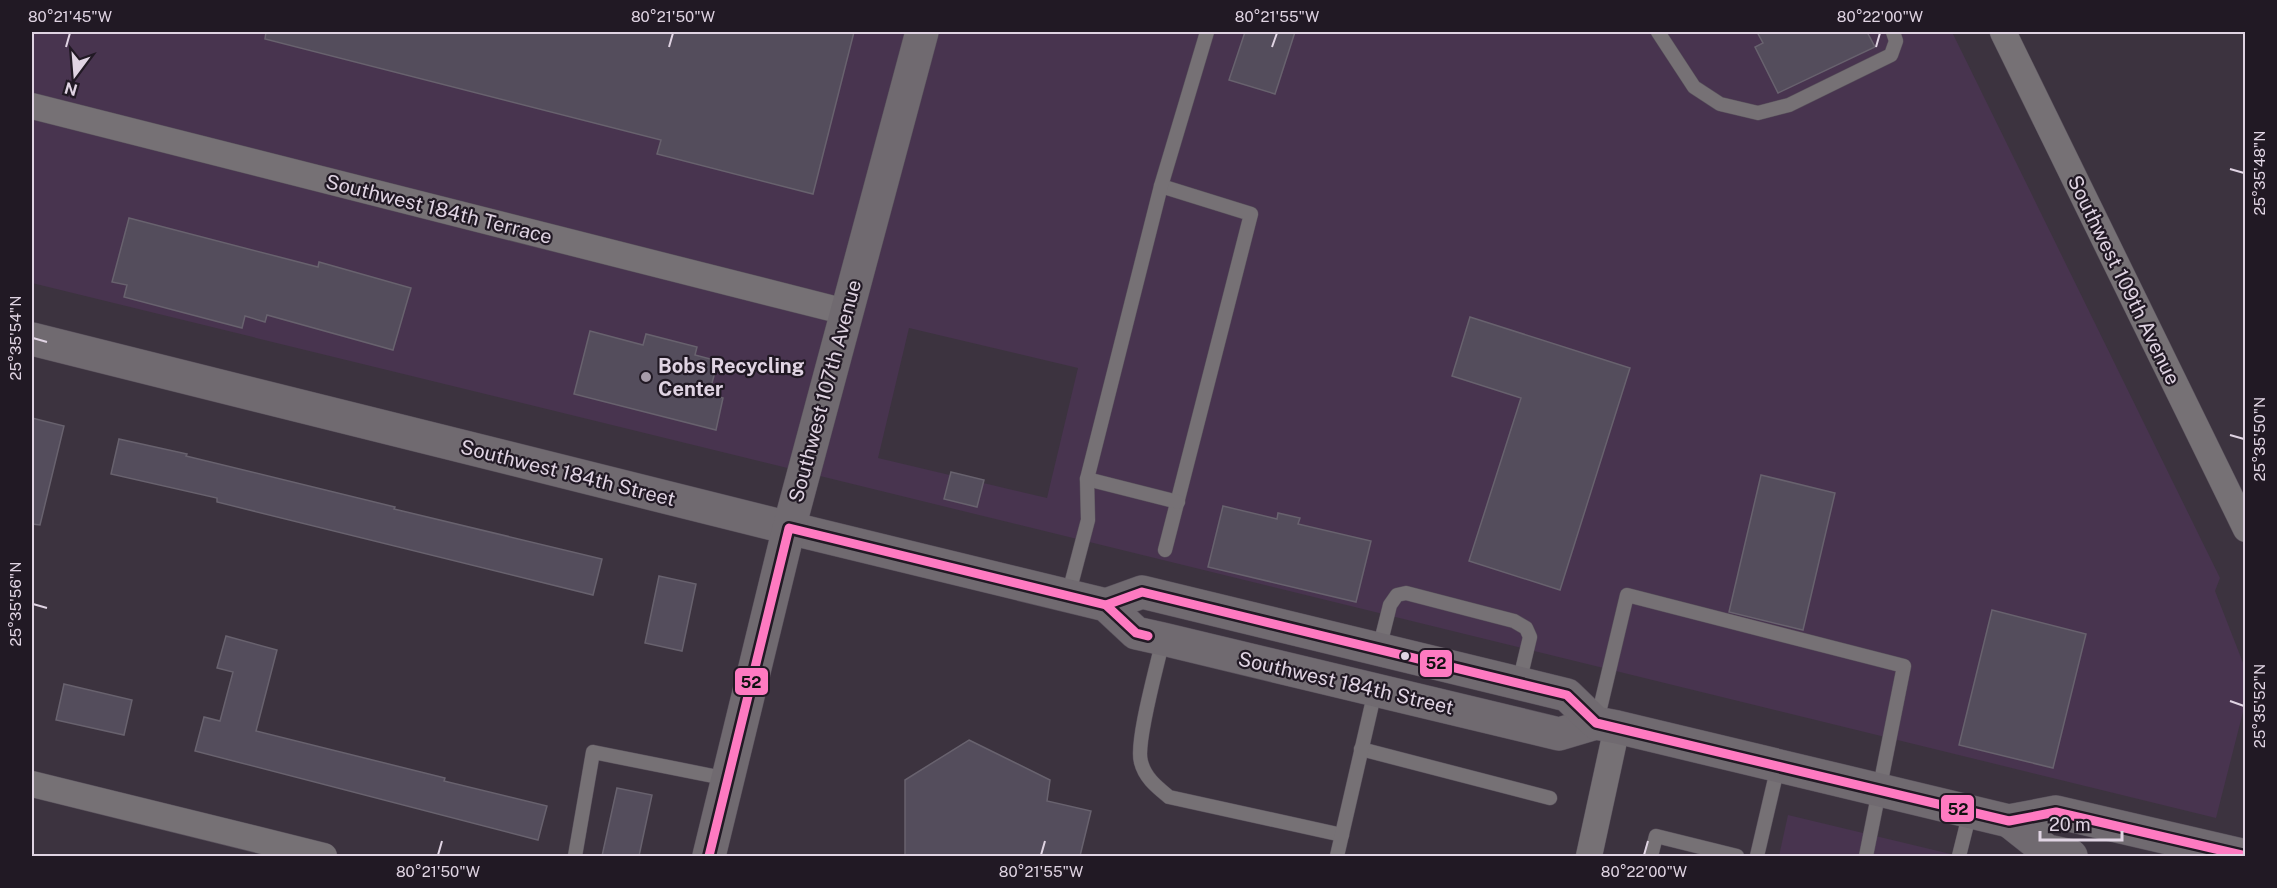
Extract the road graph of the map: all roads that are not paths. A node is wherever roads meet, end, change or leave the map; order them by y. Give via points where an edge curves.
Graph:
1 (922, 32) edge
2 (1207, 32) edge
3 (1658, 32) edge
4 (1893, 32) edge
5 (2003, 32) edge
6 (32, 106) edge
7 (1161, 186) junction
8 (846, 312) junction
9 (32, 339) edge
10 (1087, 479) junction
11 (1178, 502) junction
12 (789, 528) junction
13 (2246, 529) edge
14 (1165, 550) dead end
15 (1068, 596) junction
16 (1106, 605) junction
17 (1163, 639) junction
18 (1379, 649) junction
19 (1519, 682) junction
20 (1375, 691) junction
21 (1606, 725) junction
22 (1361, 749) junction
23 (1778, 766) junction
24 (728, 779) junction
25 (32, 784) edge
26 (1878, 790) junction
27 (1550, 798) dead end
28 (1970, 812) junction
29 (2008, 821) junction
30 (1342, 835) junction
31 (324, 856) edge
32 (575, 856) edge
33 (709, 856) edge
34 (1337, 856) edge
35 (1589, 856) edge
36 (1651, 856) edge
37 (1737, 856) edge
38 (1757, 856) edge
39 (1866, 856) edge
40 (1959, 856) edge
41 (2071, 856) edge
42 (2246, 856) edge

1 - 8 main road, Southwest 107th Avenue
2 - 7 lane
3 - 4 lane via 1694,87 1720,104 1758,113 1789,105 1891,55 1896,42
5 - 13 street, Southwest 109th Avenue
6 - 8 street, Southwest 184th Terrace
7 - 10 lane
7 - 11 lane via 1251,214
8 - 12 main road, Southwest 107th Avenue
9 - 12 main road, Southwest 184th Street
10 - 11 lane
10 - 15 lane via 1088,520
11 - 14 lane
12 - 15 main road, Southwest 184th Street
12 - 24 main road, Southwest 107th Avenue
15 - 16 main road, Southwest 184th Street
16 - 17 main road, Southwest 184th Street via 1136,633
16 - 18 main road, Southwest 184th Street via 1142,592
17 - 20 main road, Southwest 184th Street
17 - 30 lane via 1142,736 1140,761 1151,782 1169,797
18 - 19 main road, Southwest 184th Street
18 - 19 lane via 1390,605 1397,595 1406,593 1514,621 1526,628 1530,637
19 - 21 main road, Southwest 184th Street via 1567,695
20 - 21 main road, Southwest 184th Street via 1559,734
20 - 22 lane
21 - 23 main road
21 - 26 lane via 1627,595 1904,666
21 - 35 street
22 - 27 lane
22 - 30 lane
23 - 26 main road
23 - 38 lane
24 - 32 lane via 593,752
24 - 33 main road, Southwest 107th Avenue
25 - 31 street
26 - 28 main road
26 - 39 lane
28 - 29 main road
28 - 40 lane
29 - 41 main road via 2046,851
29 - 42 main road via 2056,812
30 - 34 lane
36 - 37 lane via 1656,836

